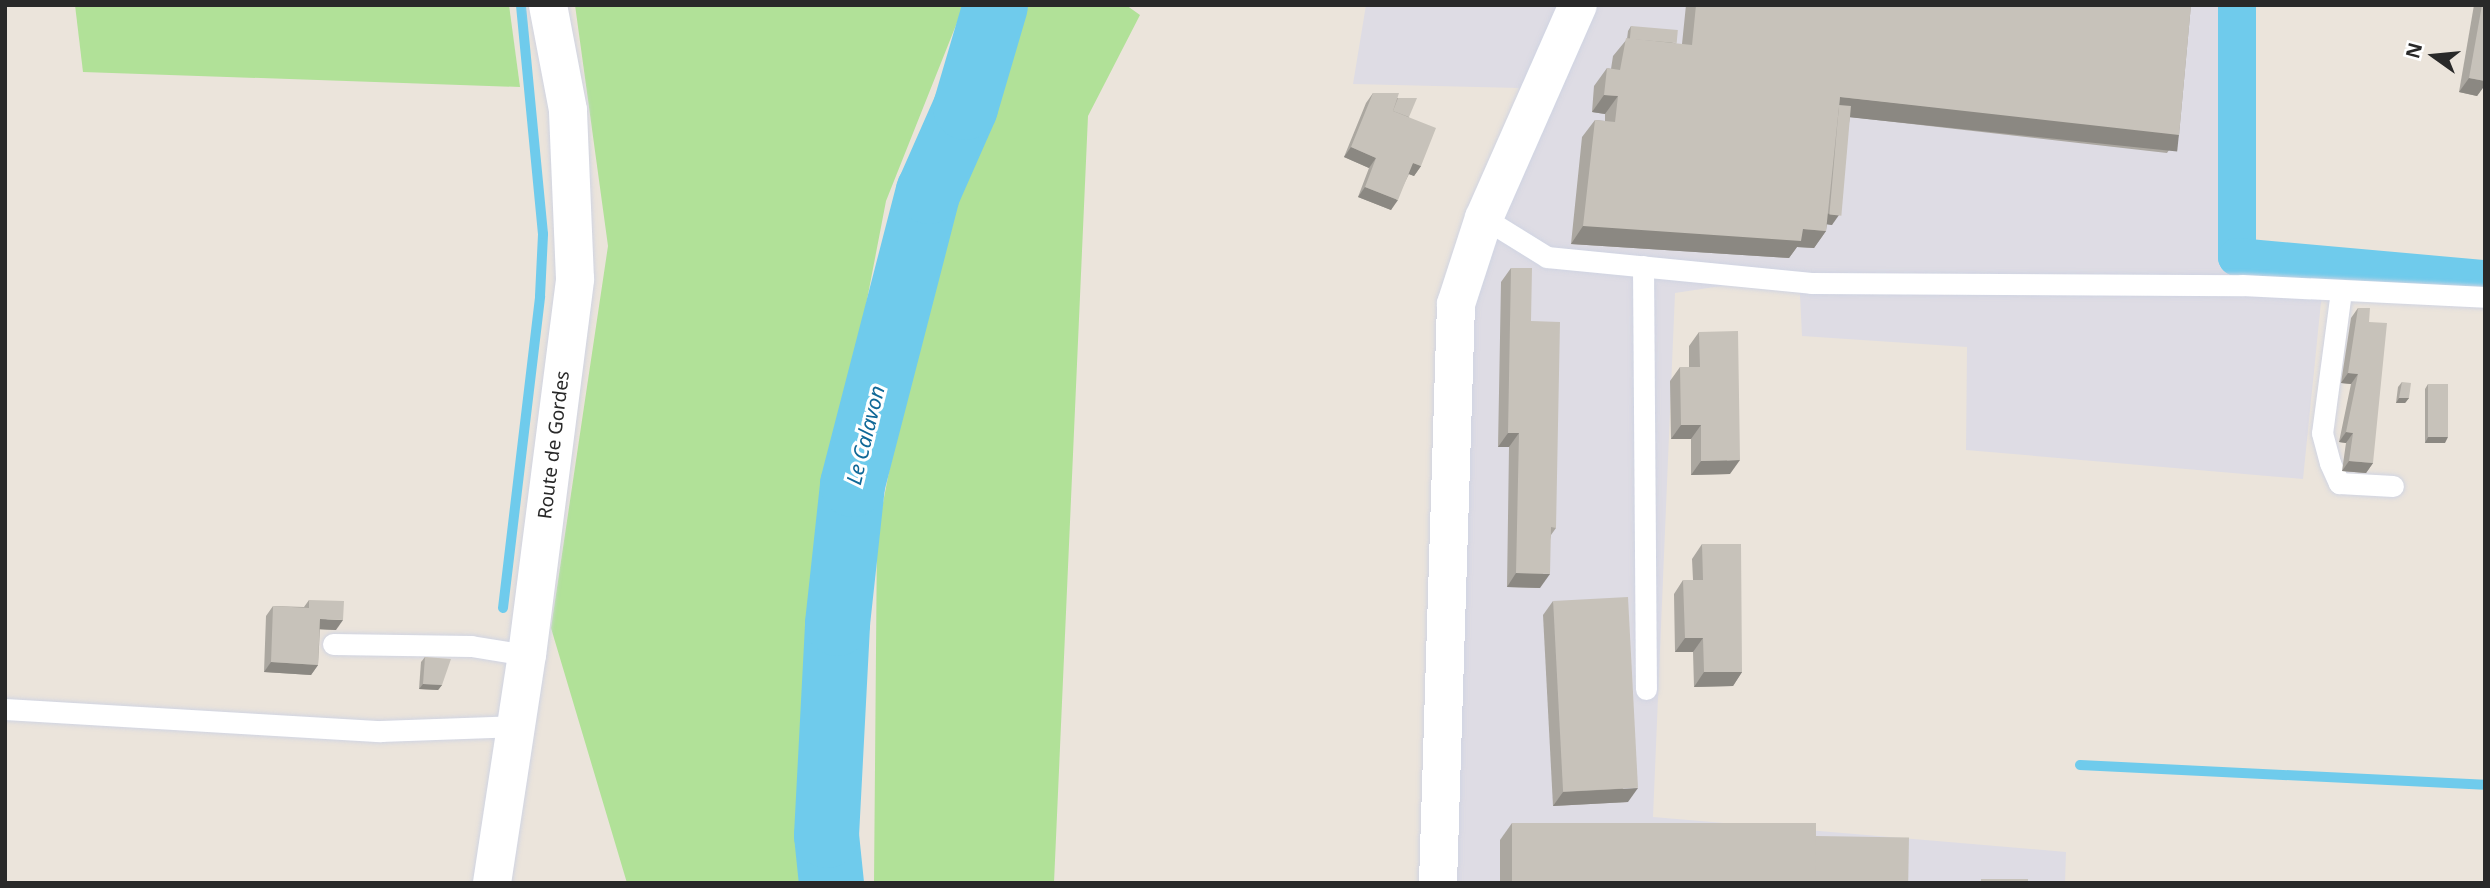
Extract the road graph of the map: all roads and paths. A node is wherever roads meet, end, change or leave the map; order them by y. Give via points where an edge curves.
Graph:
1 (548, 5) edge
2 (1578, 5) edge
3 (1484, 218) junction
4 (1643, 266) junction
5 (2341, 291) junction
6 (2485, 297) edge
7 (2392, 486) dead end
8 (333, 644) dead end
9 (527, 655) junction
10 (1646, 689) dead end
11 (5, 709) edge
12 (515, 726) junction
13 (492, 883) edge
14 (1438, 883) edge

1 - 9 street, Route de Gordes via 568,110 575,279
2 - 3 street
3 - 4 lane via 1547,257
3 - 14 street via 1456,304
4 - 5 lane via 1811,283 2242,285
4 - 10 lane
5 - 6 lane
5 - 7 lane via 2322,433 2339,483
8 - 9 lane via 471,646
9 - 12 street, Route de Gordes
11 - 12 lane via 380,731
12 - 13 street, Route de Gordes

